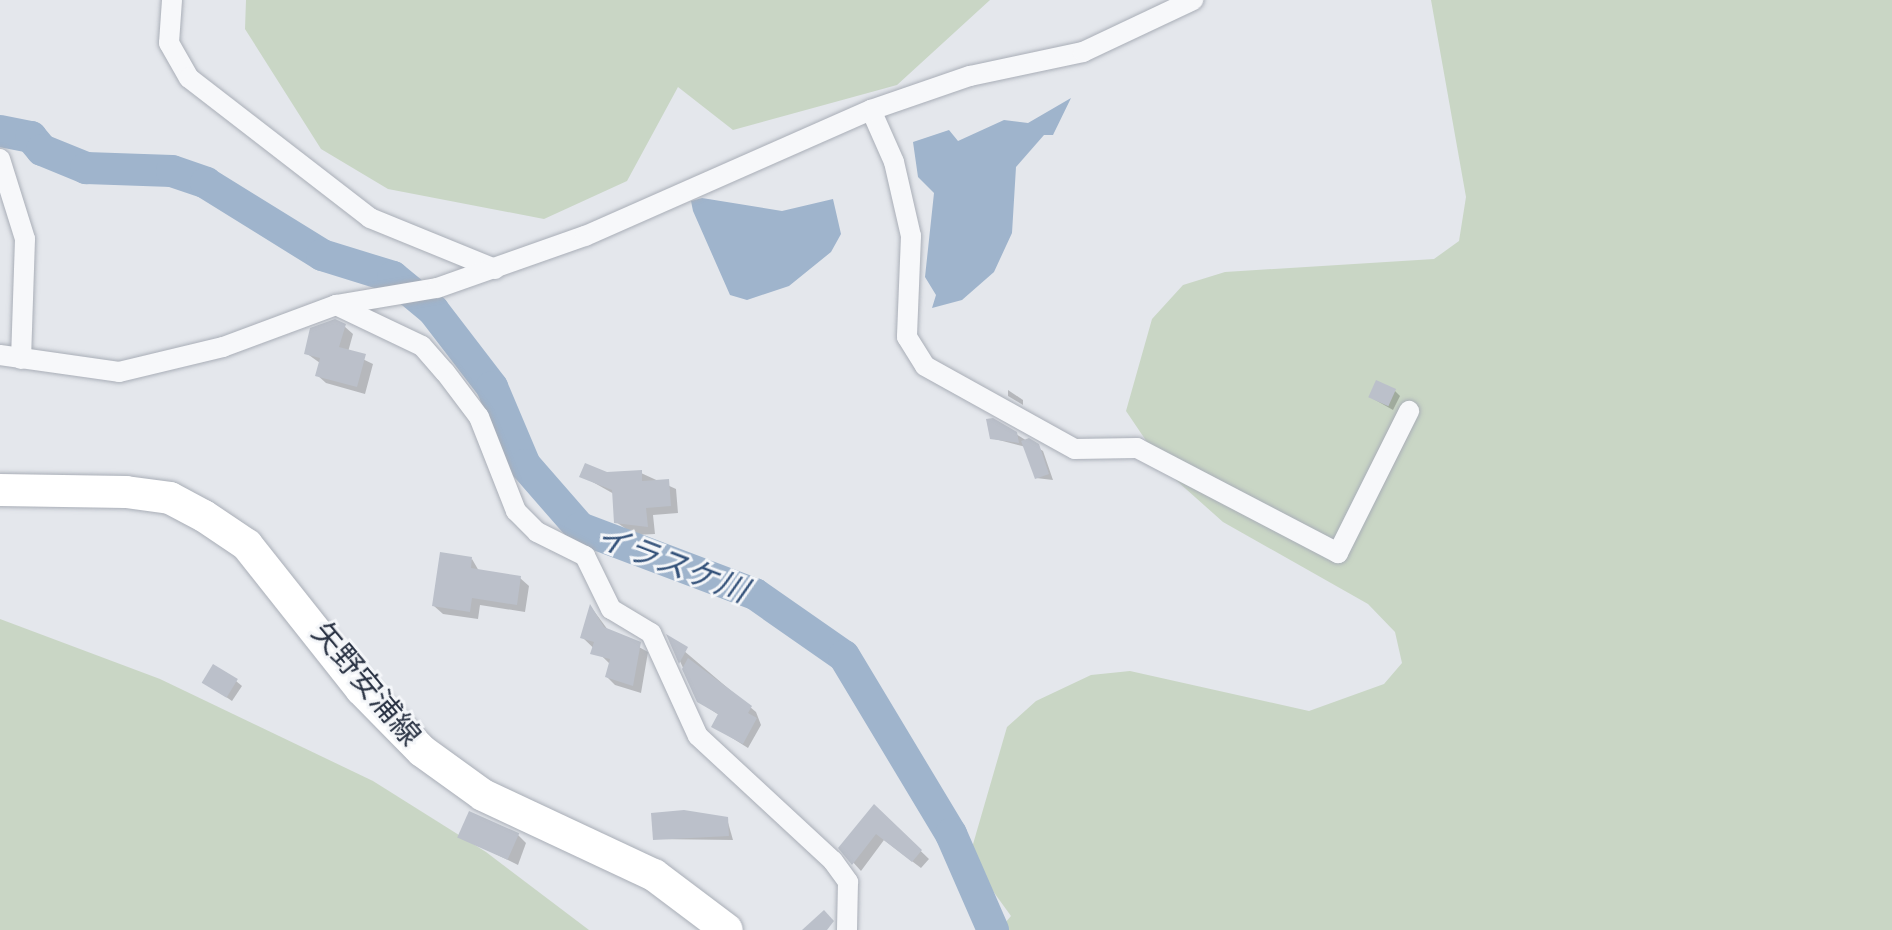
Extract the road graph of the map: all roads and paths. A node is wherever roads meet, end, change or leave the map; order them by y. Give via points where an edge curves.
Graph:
1 (172, 0) edge
2 (1193, 0) edge
3 (871, 110) junction
4 (0, 159) edge
5 (495, 269) junction
6 (336, 305) junction
7 (0, 355) edge
8 (21, 359) junction
9 (1409, 411) dead end
10 (0, 490) edge
11 (727, 930) edge
12 (847, 930) edge

1 - 5 street via 169,43 189,78 358,211
2 - 3 street via 1083,52 970,76
3 - 5 street
3 - 9 street via 894,162 911,236 907,337 925,366 1075,449 1137,448 1338,553
4 - 8 street via 25,239
5 - 6 street via 437,288
6 - 8 street via 223,347 119,372
6 - 12 street via 422,346 445,372 479,417 516,511 537,532 585,556 611,609 651,633 698,736 833,861 848,882
7 - 8 street
10 - 11 main road, 矢野安浦線 via 126,492 170,498 204,516 247,545 361,689 422,751 483,795 654,875

